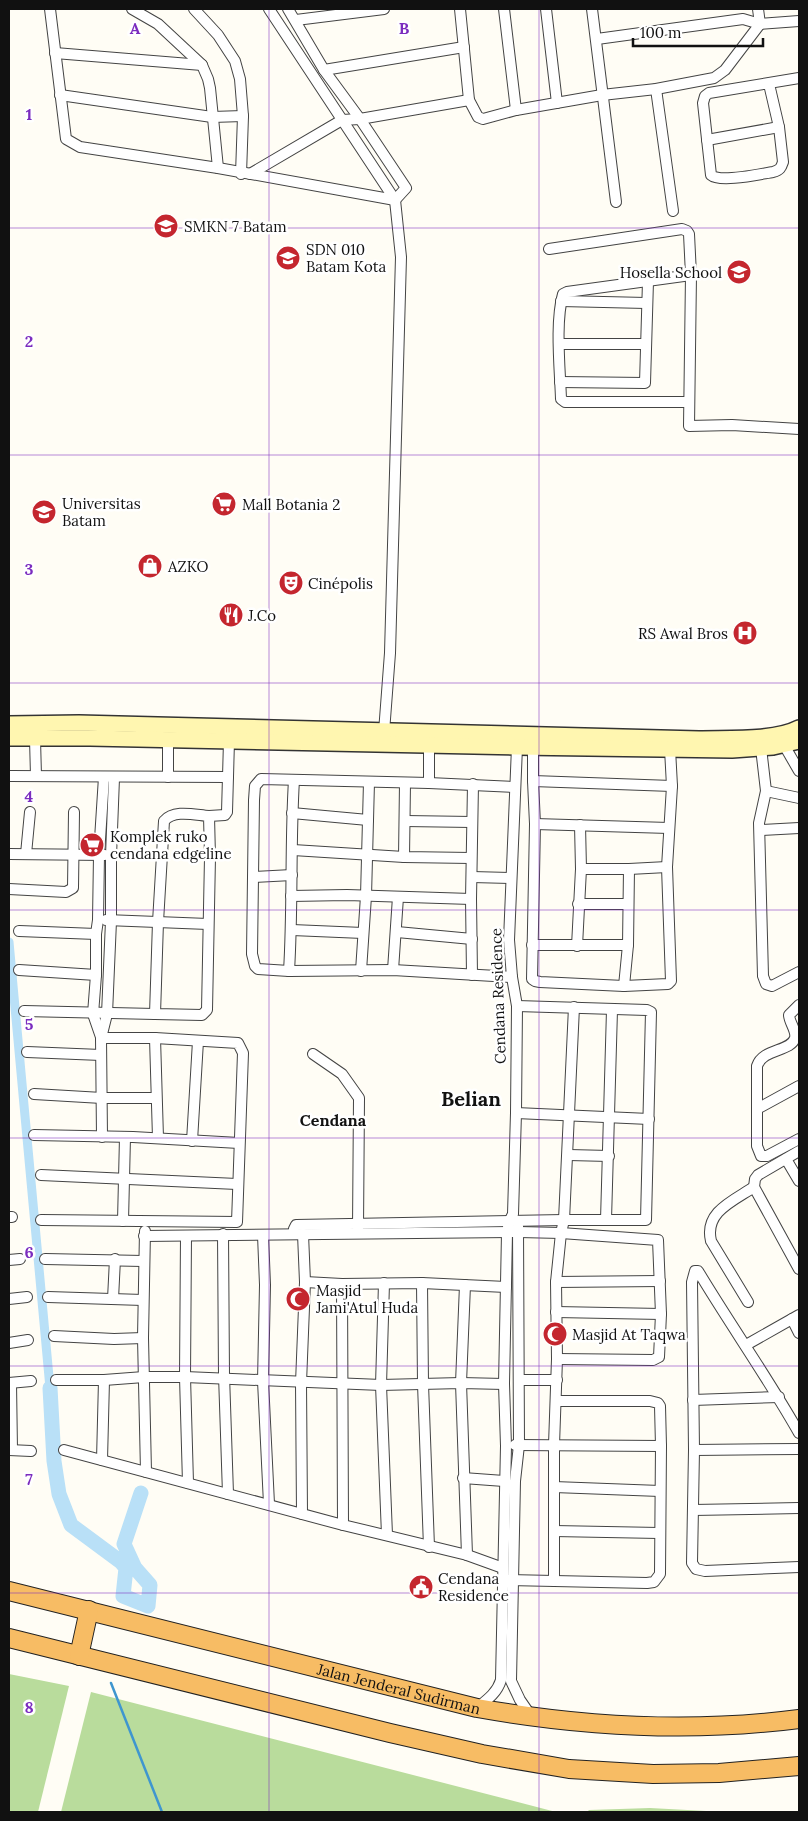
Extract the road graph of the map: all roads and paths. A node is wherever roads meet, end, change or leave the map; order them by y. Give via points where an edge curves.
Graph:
1 (50, 9) edge
2 (132, 9) edge
3 (194, 9) edge
4 (269, 9) edge
5 (288, 9) edge
6 (384, 9) edge
7 (460, 9) edge
8 (504, 9) edge
9 (546, 9) edge
10 (592, 9) edge
11 (758, 9) edge
12 (296, 20) junction
13 (799, 21) edge
14 (760, 24) junction
15 (597, 39) junction
16 (464, 47) junction
17 (55, 52) junction
18 (202, 66) junction
19 (324, 70) junction
20 (799, 78) edge
21 (769, 84) junction
22 (656, 90) junction
23 (60, 94) junction
24 (602, 95) junction
25 (468, 100) junction
26 (557, 103) junction
27 (516, 110) junction
28 (243, 116) junction
29 (212, 117) junction
30 (360, 119) junction
31 (342, 120) junction
32 (778, 127) junction
33 (708, 140) junction
34 (218, 168) junction
35 (246, 174) junction
36 (395, 200) junction
37 (616, 202) dead end
38 (673, 211) dead end
39 (549, 249) dead end
40 (691, 275) junction
41 (648, 281) junction
42 (561, 301) junction
43 (646, 303) junction
44 (559, 344) junction
45 (646, 344) junction
46 (560, 382) junction
47 (689, 402) junction
48 (799, 429) edge
49 (9, 724) edge
50 (799, 728) edge
51 (384, 732) junction
52 (9, 738) edge
53 (35, 739) junction
54 (168, 739) junction
55 (229, 740) junction
56 (570, 741) junction
57 (792, 743) edge
58 (429, 744) junction
59 (517, 747) junction
60 (533, 747) junction
61 (762, 748) junction
62 (670, 749) junction
63 (799, 771) edge
64 (9, 776) edge
65 (36, 776) junction
66 (109, 777) junction
67 (168, 777) junction
68 (228, 777) junction
69 (294, 780) junction
70 (369, 782) junction
71 (532, 782) junction
72 (405, 783) junction
73 (429, 783) junction
74 (473, 784) junction
75 (672, 786) junction
76 (515, 787) junction
77 (766, 790) junction
78 (799, 798) edge
79 (30, 812) dead end
80 (74, 812) dead end
81 (292, 813) junction
82 (209, 816) junction
83 (368, 820) junction
84 (405, 821) junction
85 (472, 822) junction
86 (535, 824) junction
87 (580, 825) junction
88 (669, 828) junction
89 (799, 828) edge
90 (760, 830) junction
91 (293, 850) junction
92 (9, 854) edge
93 (26, 854) junction
94 (99, 854) junction
95 (366, 854) junction
96 (73, 855) junction
97 (111, 856) junction
98 (404, 857) junction
99 (471, 858) junction
100 (666, 867) junction
101 (581, 869) junction
102 (630, 870) junction
103 (292, 875) junction
104 (254, 877) junction
105 (472, 877) junction
106 (511, 878) junction
107 (9, 889) edge
108 (290, 896) junction
109 (366, 896) junction
110 (398, 897) junction
111 (471, 899) junction
112 (578, 904) junction
113 (628, 904) junction
114 (98, 920) junction
115 (111, 920) junction
116 (158, 922) junction
117 (208, 924) junction
118 (292, 930) junction
119 (19, 931) dead end
120 (397, 932) junction
121 (363, 933) junction
122 (96, 934) junction
123 (472, 939) junction
124 (532, 945) junction
125 (628, 945) junction
126 (577, 946) junction
127 (19, 970) dead end
128 (393, 970) junction
129 (289, 971) junction
130 (362, 971) junction
131 (799, 972) edge
132 (96, 975) junction
133 (472, 975) junction
134 (512, 977) junction
135 (624, 986) junction
136 (799, 1005) edge
137 (517, 1006) junction
138 (574, 1007) junction
139 (612, 1010) junction
140 (24, 1011) dead end
141 (93, 1014) junction
142 (107, 1014) junction
143 (155, 1014) junction
144 (101, 1038) junction
145 (155, 1038) junction
146 (198, 1041) junction
147 (27, 1052) dead end
148 (313, 1054) dead end
149 (101, 1055) junction
150 (799, 1086) edge
151 (34, 1094) dead end
152 (102, 1098) junction
153 (156, 1098) junction
154 (757, 1109) junction
155 (516, 1113) junction
156 (570, 1115) junction
157 (609, 1117) junction
158 (649, 1119) junction
159 (34, 1135) dead end
160 (102, 1137) junction
161 (124, 1137) junction
162 (158, 1138) junction
163 (799, 1139) edge
164 (192, 1141) junction
165 (240, 1142) junction
166 (799, 1151) edge
167 (569, 1155) junction
168 (609, 1156) junction
169 (786, 1159) junction
170 (42, 1175) dead end
171 (124, 1178) junction
172 (799, 1180) edge
173 (237, 1184) junction
174 (754, 1187) junction
175 (41, 1220) dead end
176 (564, 1220) junction
177 (606, 1220) junction
178 (123, 1221) junction
179 (146, 1221) junction
180 (515, 1222) junction
181 (358, 1229) junction
182 (507, 1233) junction
183 (561, 1233) junction
184 (223, 1234) junction
185 (263, 1234) junction
186 (298, 1234) junction
187 (144, 1236) junction
188 (186, 1236) junction
189 (20, 1259) dead end
190 (45, 1259) dead end
191 (115, 1259) junction
192 (9, 1260) edge
193 (143, 1261) junction
194 (799, 1269) edge
195 (660, 1281) junction
196 (305, 1282) junction
197 (556, 1282) junction
198 (384, 1283) junction
199 (422, 1283) junction
200 (342, 1284) junction
201 (465, 1285) junction
202 (506, 1287) junction
203 (27, 1297) dead end
204 (48, 1297) dead end
205 (113, 1298) junction
206 (9, 1299) edge
207 (143, 1300) junction
208 (748, 1302) dead end
209 (556, 1312) junction
210 (661, 1314) junction
211 (796, 1318) edge
212 (799, 1333) edge
213 (54, 1336) dead end
214 (143, 1338) junction
215 (28, 1340) dead end
216 (9, 1343) edge
217 (746, 1345) junction
218 (557, 1359) junction
219 (144, 1377) junction
220 (185, 1377) junction
221 (224, 1379) junction
222 (56, 1380) dead end
223 (104, 1380) junction
224 (519, 1380) junction
225 (556, 1380) junction
226 (31, 1381) dead end
227 (263, 1381) junction
228 (10, 1383) edge
229 (301, 1383) junction
230 (461, 1383) junction
231 (341, 1384) junction
232 (423, 1384) junction
233 (504, 1384) junction
234 (381, 1385) junction
235 (779, 1397) junction
236 (693, 1400) junction
237 (556, 1401) junction
238 (799, 1433) edge
239 (519, 1445) junction
240 (554, 1445) junction
241 (506, 1446) junction
242 (661, 1446) junction
243 (799, 1449) edge
244 (11, 1450) edge
245 (64, 1450) dead end
246 (694, 1450) junction
247 (31, 1451) dead end
248 (102, 1460) junction
249 (146, 1472) junction
250 (463, 1478) junction
251 (504, 1481) junction
252 (188, 1483) junction
253 (554, 1487) junction
254 (660, 1491) junction
255 (228, 1494) junction
256 (269, 1504) junction
257 (799, 1508) edge
258 (693, 1510) junction
259 (302, 1514) junction
260 (342, 1525) junction
261 (554, 1531) junction
262 (659, 1533) junction
263 (386, 1535) junction
264 (429, 1546) junction
265 (467, 1555) junction
266 (799, 1567) edge
267 (503, 1568) junction
268 (507, 1580) junction
269 (554, 1581) junction
270 (9, 1591) edge
271 (89, 1610) junction
272 (9, 1638) edge
273 (79, 1656) junction
274 (506, 1680) junction
275 (477, 1708) junction
276 (532, 1718) junction
277 (798, 1718) edge
278 (799, 1766) edge

1 - 17 street
2 - 18 street via 158,24
3 - 28 street via 218,35 234,61 240,79
4 - 31 street
5 - 12 street
6 - 12 street
7 - 16 street
8 - 27 street
9 - 26 street
10 - 15 street
11 - 14 street
12 - 19 street
13 - 14 street
14 - 15 street via 743,20
14 - 22 street via 720,74
15 - 24 street
16 - 19 street
16 - 25 street
17 - 18 street
17 - 23 street
18 - 29 street via 208,78
19 - 30 street
20 - 21 street
21 - 32 street
21 - 33 street via 705,96
22 - 24 street
22 - 38 street
23 - 29 street
23 - 34 street via 66,139 80,147
24 - 26 street
24 - 37 street
25 - 27 street via 479,118
25 - 30 street
26 - 27 street
28 - 29 street
28 - 35 street
29 - 34 street
30 - 31 street
30 - 36 street via 406,188
31 - 35 street
31 - 36 street
32 - 33 street
32 - 33 street via 783,162 779,170 773,172 713,178
34 - 35 street
35 - 36 street
36 - 51 street via 401,257 390,653
39 - 40 street via 682,229 688,234
40 - 41 street
40 - 47 street
41 - 42 street via 567,292
41 - 43 street
42 - 43 street
42 - 44 street
43 - 45 street
44 - 45 street
44 - 46 street
45 - 46 street via 645,383
46 - 47 street via 561,399 565,402
47 - 48 street via 689,426
49 - 51 main road
50 - 56 main road via 747,738
51 - 56 main road
52 - 53 main road
53 - 54 main road
53 - 65 street
54 - 55 main road
54 - 67 street
55 - 58 main road
55 - 68 street
56 - 60 main road
56 - 62 main road
57 - 61 main road
57 - 63 street
58 - 59 main road
58 - 73 street
59 - 60 main road
59 - 76 street, Cendana Residence
60 - 71 street
61 - 62 main road
61 - 77 street
62 - 75 street
64 - 65 street
65 - 66 street
66 - 67 street
66 - 94 street
66 - 97 street
67 - 68 street
68 - 82 street via 228,812
69 - 70 street
69 - 81 street
69 - 104 street via 261,779 255,786
70 - 72 street
70 - 83 street
71 - 75 street
71 - 86 street
72 - 73 street
72 - 84 street
73 - 74 street
74 - 76 street
74 - 85 street
75 - 88 street
76 - 106 street, Cendana Residence
77 - 78 street
77 - 90 street via 760,812
79 - 93 street
80 - 96 street
81 - 83 street
81 - 91 street
82 - 116 street via 179,814 170,815 164,821
82 - 117 street
83 - 95 street
84 - 85 street
84 - 98 street
85 - 99 street
86 - 87 street
86 - 124 street
87 - 88 street
87 - 101 street
88 - 100 street
89 - 90 street
90 - 131 street via 763,976 770,986
91 - 95 street
91 - 103 street
92 - 93 street
93 - 96 street
94 - 96 street
94 - 97 street
94 - 114 street
95 - 98 street
95 - 109 street
96 - 107 street via 73,888 70,890
97 - 115 street
98 - 99 street
99 - 105 street
100 - 102 street
100 - 135 street via 672,982
101 - 102 street
101 - 112 street
102 - 113 street
103 - 104 street
103 - 108 street
104 - 129 street via 254,966
105 - 106 street
105 - 111 street
106 - 134 street, Cendana Residence via 509,940
108 - 109 street
108 - 118 street
109 - 110 street
109 - 121 street
110 - 111 street
110 - 120 street
111 - 123 street
112 - 113 street
112 - 126 street
113 - 125 street
114 - 115 street
114 - 122 street
115 - 116 street
115 - 142 street
116 - 117 street
116 - 143 street
117 - 143 street via 206,1012 194,1016
118 - 121 street
118 - 129 street
119 - 122 street
120 - 123 street
120 - 128 street
121 - 130 street
122 - 132 street
123 - 133 street
124 - 126 street
124 - 135 street via 534,982
125 - 126 street
125 - 135 street
127 - 132 street
128 - 130 street
128 - 133 street
129 - 130 street
132 - 141 street
133 - 134 street
134 - 137 street, Cendana Residence
136 - 154 street via 789,1015 794,1040 759,1060
137 - 138 street
137 - 155 street, Cendana Residence
138 - 139 street
138 - 156 street
139 - 157 street
139 - 158 street via 647,1010 652,1014
140 - 141 street
141 - 142 street
141 - 144 street
142 - 143 street
142 - 144 street
144 - 145 street
144 - 149 street
145 - 146 street
145 - 153 street
146 - 164 street
146 - 165 street via 238,1043 242,1050
147 - 149 street
148 - 181 street via 342,1074 360,1098
149 - 152 street
150 - 154 street
151 - 152 street
152 - 153 street
152 - 160 street
153 - 162 street
154 - 163 street via 757,1146 761,1156
155 - 156 street
155 - 180 street, Cendana Residence
156 - 157 street
156 - 167 street
157 - 158 street
157 - 168 street
158 - 177 street via 646,1220
159 - 160 street
160 - 161 street
161 - 162 street
161 - 171 street
162 - 164 street
164 - 165 street
165 - 173 street
166 - 169 street
167 - 168 street
167 - 176 street
168 - 177 street
169 - 172 street
169 - 174 street via 758,1175
170 - 171 street
171 - 173 street
171 - 178 street
173 - 179 street via 237,1222
174 - 194 street
174 - 208 street via 723,1207 713,1217 709,1231 711,1241
175 - 178 street
176 - 177 street
176 - 180 street
176 - 183 street
178 - 179 street
179 - 187 street
180 - 181 street
180 - 182 street, Cendana Residence
180 - 183 street
180 - 224 street
181 - 182 street
181 - 186 street
182 - 202 street, Cendana Residence
183 - 195 street via 658,1240
183 - 197 street
184 - 185 street
184 - 188 street
184 - 221 street
185 - 186 street
185 - 227 street
186 - 196 street
187 - 188 street
187 - 193 street
188 - 220 street
189 - 192 street
190 - 191 street
191 - 193 street
191 - 205 street
193 - 207 street
195 - 197 street
195 - 210 street
196 - 200 street
196 - 229 street
197 - 209 street
198 - 199 street
198 - 200 street
198 - 234 street
199 - 201 street
199 - 232 street
200 - 231 street
201 - 202 street
201 - 230 street
202 - 233 street, Cendana Residence
203 - 206 street
204 - 205 street
205 - 207 street
207 - 214 street
209 - 210 street
209 - 218 street
210 - 218 street via 658,1359
211 - 212 street
211 - 217 street
213 - 214 street via 114,1340
214 - 219 street
215 - 216 street
217 - 235 street
217 - 236 street via 695,1271 692,1282
218 - 225 street
219 - 220 street
219 - 223 street
219 - 249 street
220 - 221 street
220 - 252 street
221 - 227 street
221 - 255 street
222 - 223 street
223 - 248 street
224 - 225 street
224 - 239 street
225 - 237 street
226 - 228 street
227 - 229 street
227 - 256 street
228 - 244 street
229 - 231 street
229 - 259 street
230 - 232 street
230 - 233 street
230 - 250 street
231 - 234 street
231 - 260 street
232 - 234 street
232 - 264 street
233 - 241 street, Cendana Residence
234 - 263 street
235 - 236 street
235 - 238 street
236 - 246 street
237 - 240 street
237 - 242 street via 654,1402 661,1409
239 - 240 street
239 - 241 street
239 - 268 street
240 - 242 street
240 - 253 street
241 - 251 street, Cendana Residence
242 - 254 street
243 - 246 street
244 - 247 street
245 - 248 street
246 - 258 street
248 - 249 street
249 - 252 street
250 - 251 street
250 - 265 street
251 - 267 street, Cendana Residence
252 - 255 street
253 - 254 street
253 - 261 street
254 - 262 street
255 - 256 street
256 - 259 street
257 - 258 street
258 - 266 street via 692,1563 696,1568
259 - 260 street
260 - 263 street
261 - 262 street
261 - 269 street
262 - 269 street via 660,1574 654,1582
263 - 264 street
264 - 265 street
265 - 267 street
267 - 268 street, Cendana Residence
268 - 269 street
268 - 274 street
270 - 271 highway, Jalan Jenderal Sudirman
271 - 273 highway
271 - 275 highway, Jalan Jenderal Sudirman
272 - 273 highway
273 - 278 highway via 399,1736 569,1769 653,1774 719,1773
274 - 275 street
274 - 276 street
275 - 276 highway, Jalan Jenderal Sudirman
276 - 277 highway, Jalan Jenderal Sudirman via 651,1727 716,1726

